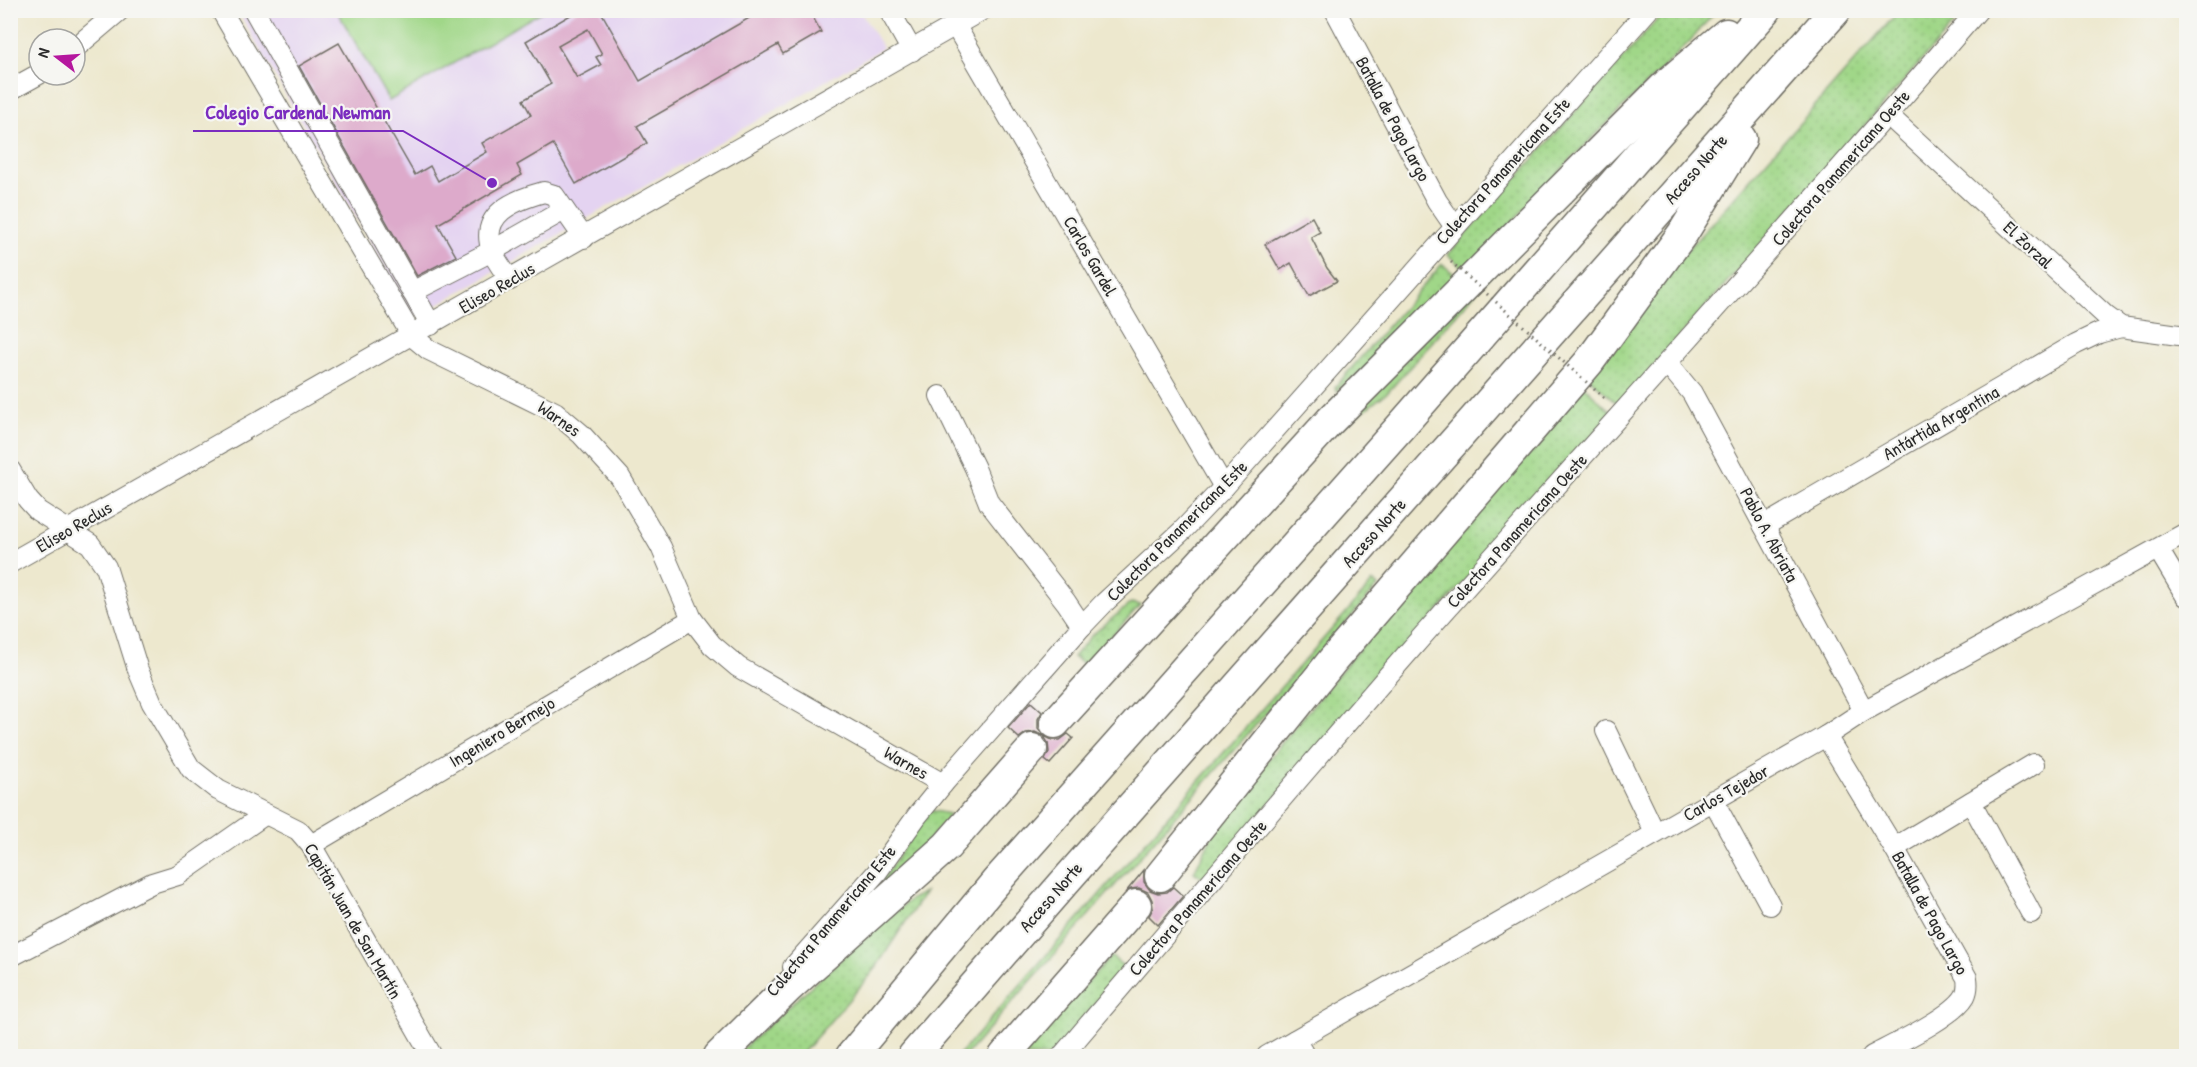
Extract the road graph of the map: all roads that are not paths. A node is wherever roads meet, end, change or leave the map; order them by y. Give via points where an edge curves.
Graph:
1 (120, 10) edge
2 (221, 10) edge
3 (254, 10) edge
4 (888, 10) edge
5 (982, 10) edge
6 (1335, 10) edge
7 (1648, 10) edge
8 (1753, 10) edge
9 (1766, 10) edge
10 (1836, 10) edge
11 (1978, 10) edge
12 (956, 25) junction
13 (87, 38) edge
14 (912, 51) junction
15 (1783, 70) junction
16 (27, 81) edge
17 (10, 90) edge
18 (1888, 115) junction
19 (564, 210) junction
20 (1455, 226) junction
21 (584, 238) junction
22 (492, 251) junction
23 (510, 280) junction
24 (412, 292) junction
25 (431, 325) junction
26 (2121, 327) junction
27 (412, 336) junction
28 (2187, 336) edge
29 (1668, 364) junction
30 (940, 396) dead end
31 (10, 470) edge
32 (1224, 487) junction
33 (1764, 526) junction
34 (67, 530) junction
35 (2187, 533) edge
36 (2158, 549) junction
37 (10, 563) edge
38 (2187, 596) edge
39 (692, 619) junction
40 (1082, 626) junction
41 (1864, 711) junction
42 (1055, 723) dead end
43 (1606, 731) dead end
44 (1826, 736) junction
45 (1032, 749) dead end
46 (2034, 764) dead end
47 (943, 784) junction
48 (1713, 800) junction
49 (1971, 802) junction
50 (264, 815) junction
51 (1655, 833) junction
52 (311, 845) junction
53 (1894, 848) junction
54 (1160, 876) dead end
55 (1136, 905) dead end
56 (1770, 905) dead end
57 (2031, 913) dead end
58 (10, 957) edge
59 (1300, 1048) edge
60 (432, 1056) edge
61 (712, 1056) edge
62 (720, 1056) edge
63 (851, 1056) edge
64 (913, 1056) edge
65 (1004, 1056) edge
66 (1062, 1056) edge
67 (1267, 1056) edge
68 (1872, 1056) edge

1 - 13 street
2 - 27 street, Warnes
3 - 24 street
4 - 14 street
5 - 12 street, Eliseo Reclus
6 - 20 street, Batalla de Pago Largo via 1437,201
7 - 20 street, Colectora Panamericana Este
8 - 42 highway via 1669,82 1330,421
9 - 63 highway via 995,883
10 - 15 highway, Acceso Norte
11 - 18 street, Colectora Panamericana Oeste
12 - 14 street, Eliseo Reclus
12 - 32 street, Carlos Gardel
14 - 21 street, Eliseo Reclus
15 - 54 highway via 1683,233 1589,362 1333,660
15 - 64 highway, Acceso Norte
16 - 17 street
18 - 26 street, El Zorzal
18 - 29 street, Colectora Panamericana Oeste
19 - 21 street
19 - 22 street
19 - 22 street via 554,195 544,192 498,212 490,224
20 - 32 street, Colectora Panamericana Este
21 - 23 street, Eliseo Reclus
22 - 23 street
22 - 24 street
23 - 25 street, Eliseo Reclus
24 - 25 street
25 - 27 street, Eliseo Reclus
26 - 28 street
26 - 33 street, Antártida Argentina via 2076,344
27 - 34 street, Eliseo Reclus
27 - 39 street, Warnes via 429,350 555,412 581,434 620,477 661,547
29 - 33 street, Pablo A. Abriata via 1692,393
29 - 66 street, Colectora Panamericana Oeste via 1412,648
30 - 40 street via 989,503
31 - 34 street, Capitán Juan de San Martín via 33,505
32 - 40 street, Colectora Panamericana Este
33 - 41 street, Pablo A. Abriata
34 - 37 street, Eliseo Reclus
34 - 50 street, Capitán Juan de San Martín via 90,544 106,567 138,670 152,703 191,769 218,790
35 - 36 street, Carlos Tejedor
36 - 38 street
36 - 41 street, Carlos Tejedor
39 - 47 street, Warnes via 712,645 738,667
39 - 52 street, Ingeniero Bermejo
40 - 47 street, Colectora Panamericana Este
41 - 44 street, Carlos Tejedor
43 - 51 street
44 - 48 street, Carlos Tejedor
44 - 53 street, Batalla de Pago Largo
45 - 62 highway via 947,846 788,988
46 - 49 street
47 - 61 street, Colectora Panamericana Este via 856,898
48 - 51 street, Carlos Tejedor
48 - 56 street
49 - 53 street
49 - 57 street
50 - 52 street, Capitán Juan de San Martín via 298,830
50 - 58 street via 178,875 152,883
51 - 59 street, Carlos Tejedor
52 - 60 street, Capitán Juan de San Martín
53 - 68 street, Batalla de Pago Largo via 1967,978 1968,988 1964,998 1941,1018
55 - 65 highway
59 - 67 street, Carlos Tejedor

